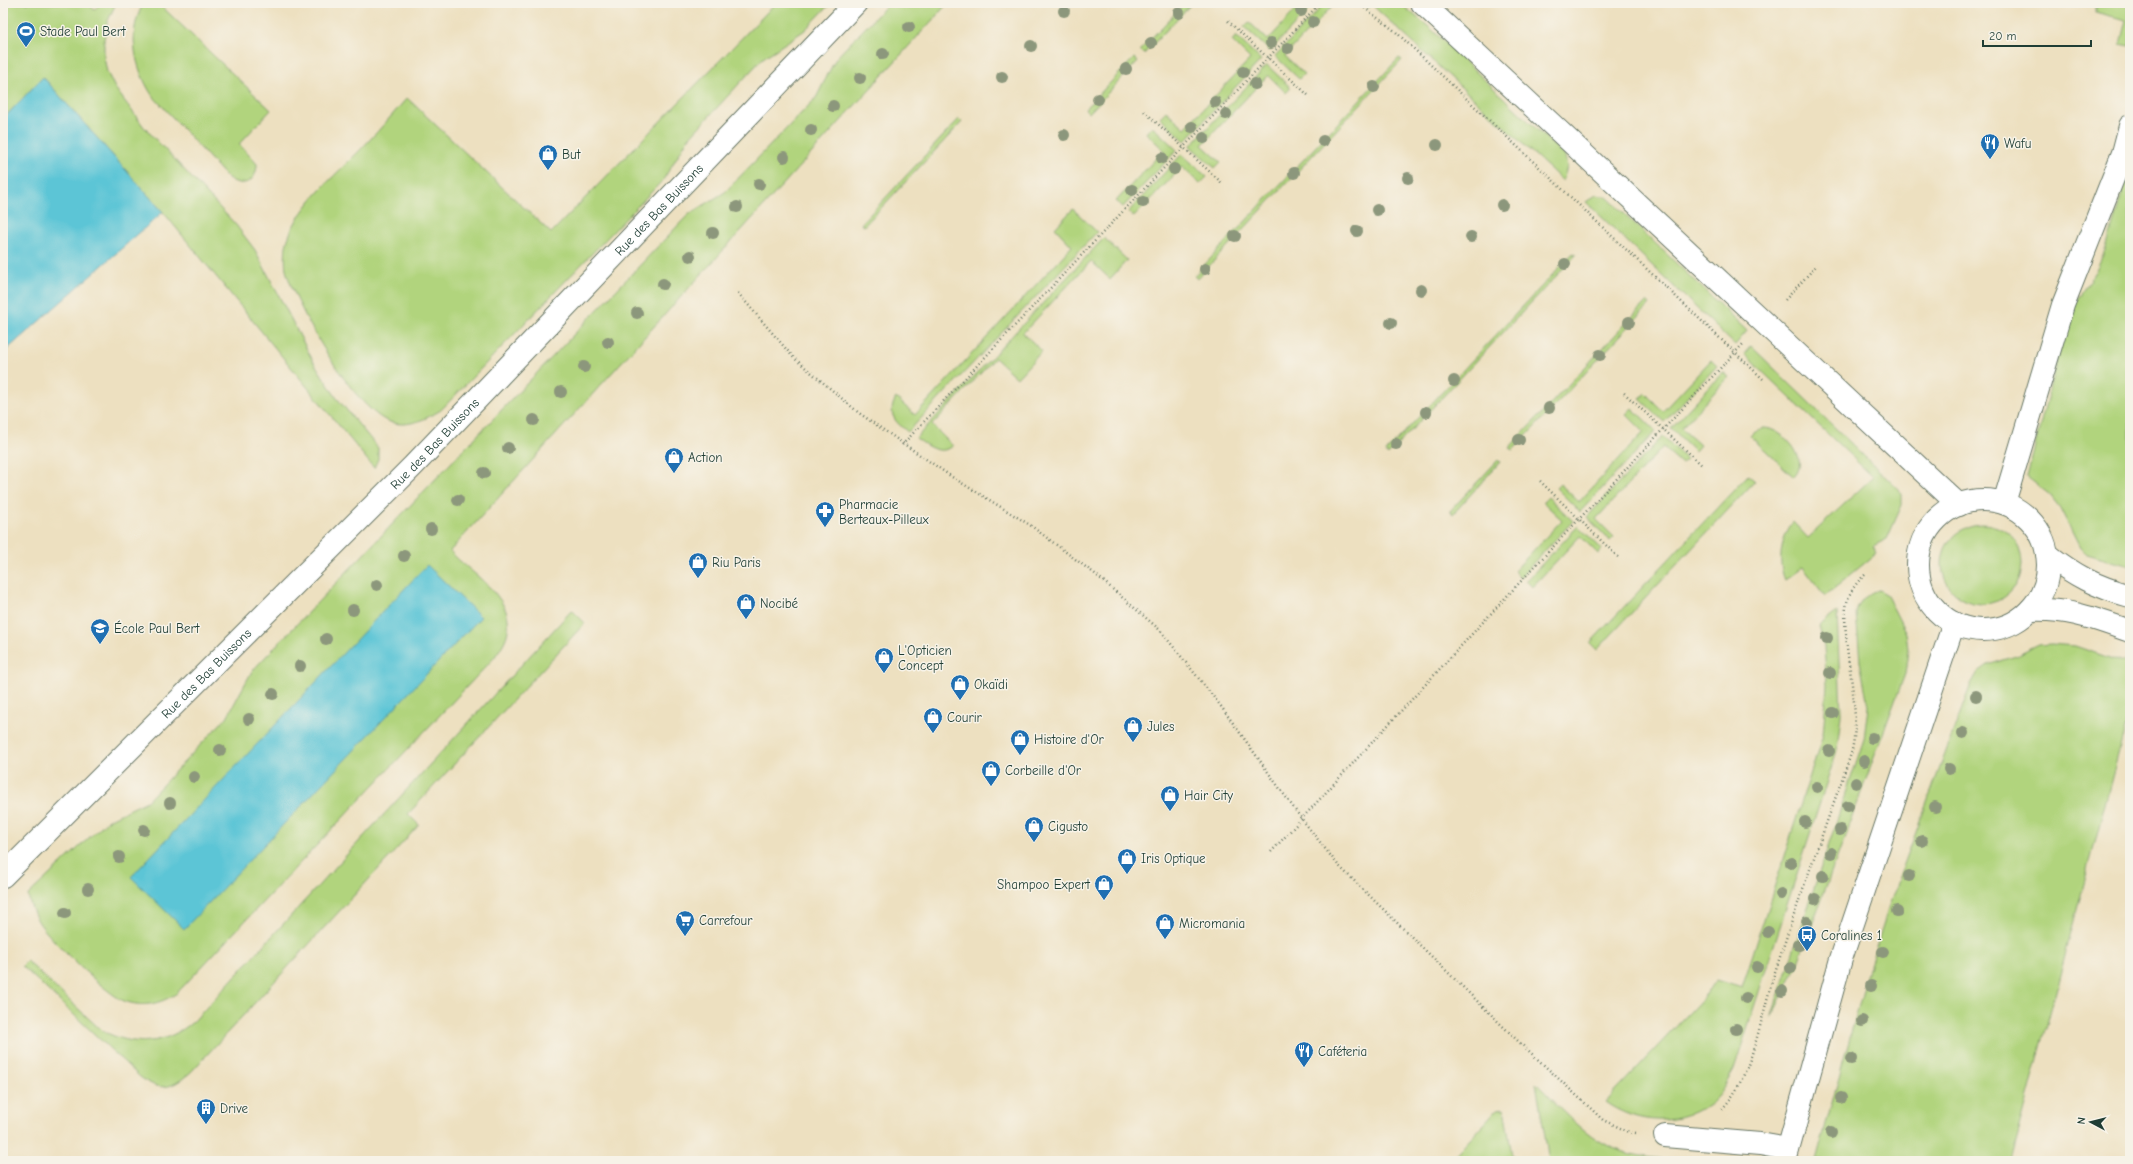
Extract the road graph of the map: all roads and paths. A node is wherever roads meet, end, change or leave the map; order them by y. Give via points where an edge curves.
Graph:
1 (856, 3) edge
2 (1320, 3) edge
3 (1358, 3) edge
4 (1422, 3) edge
5 (1228, 21) dead end
6 (1268, 58) junction
7 (1308, 95) dead end
8 (1144, 111) dead end
9 (2130, 126) edge
10 (1184, 147) junction
11 (1223, 184) dead end
12 (1817, 265) dead end
13 (738, 293) dead end
14 (1764, 322) junction
15 (1736, 353) junction
16 (1763, 379) dead end
17 (1624, 392) dead end
18 (1664, 430) junction
19 (902, 445) junction
20 (1703, 466) dead end
21 (1540, 481) dead end
22 (2004, 503) junction
23 (1959, 505) junction
24 (1580, 519) junction
25 (2047, 554) junction
26 (1618, 556) dead end
27 (1866, 574) dead end
28 (2130, 596) edge
29 (2030, 610) junction
30 (1954, 623) junction
31 (2130, 631) edge
32 (1301, 818) junction
33 (1271, 852) dead end
34 (3, 876) edge
35 (1720, 1112) dead end
36 (1665, 1136) joint
37 (1787, 1155) edge

1 - 34 street, Rue des Bas Buissons via 413,466
2 - 6 path
3 - 15 path via 1395,30
4 - 14 street
5 - 6 path
6 - 7 path
6 - 10 path
8 - 10 path
9 - 22 street via 2123,153 2063,305
10 - 11 path
10 - 19 path
12 - 14 path
13 - 19 path via 793,357 859,413
14 - 15 path
14 - 23 street
15 - 16 path
15 - 18 path
17 - 18 path
18 - 20 path
18 - 24 path
19 - 32 path via 1030,525 1095,574 1160,630 1220,705
21 - 24 path
22 - 23 street via 1985,500
22 - 25 street via 2020,512 2034,526 2041,536
23 - 30 street via 1942,514 1928,529 1918,559 1924,593 1941,614
24 - 26 path
24 - 32 path
25 - 28 street via 2079,577
25 - 29 street via 2045,583
27 - 35 path via 1851,591 1846,608 1846,636 1856,726 1853,748 1776,968 1749,1061 1731,1100
29 - 30 street via 2004,626 1989,629 1972,629
29 - 31 street via 2071,612
30 - 37 street via 1842,959
32 - 33 path
32 - 36 path via 1338,865 1603,1120 1629,1132
36 - 37 street via 1760,1144

